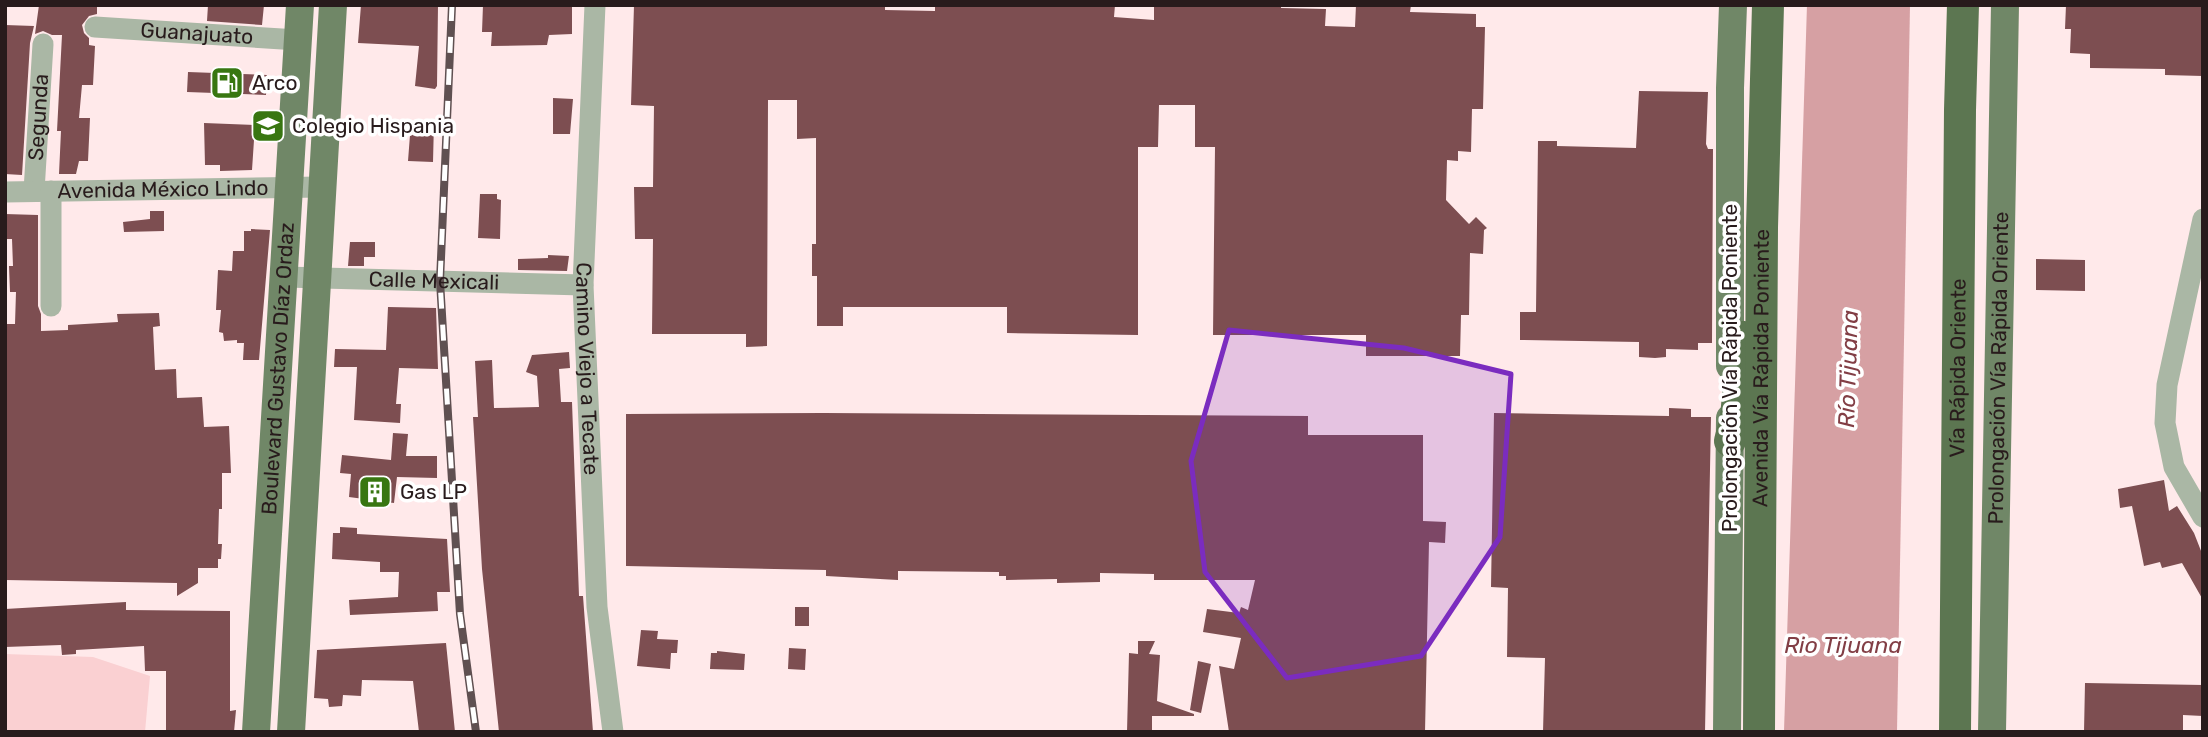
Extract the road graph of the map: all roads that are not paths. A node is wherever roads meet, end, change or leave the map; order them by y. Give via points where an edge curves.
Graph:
1 (300, 5) edge
2 (333, 5) edge
3 (595, 5) edge
4 (1733, 5) edge
5 (1768, 5) edge
6 (1963, 5) edge
7 (1979, 5) edge
8 (2005, 5) edge
9 (95, 27) dead end
10 (298, 40) junction
11 (43, 44) dead end
12 (1960, 110) junction
13 (289, 186) junction
14 (321, 187) junction
15 (43, 191) junction
16 (5, 192) edge
17 (2203, 219) edge
18 (1762, 228) junction
19 (285, 277) junction
20 (317, 277) junction
21 (583, 285) junction
22 (51, 306) dead end
23 (1730, 441) junction
24 (2203, 517) edge
25 (256, 732) edge
26 (291, 732) edge
27 (613, 732) edge
28 (1727, 732) edge
29 (1759, 732) edge
30 (1955, 732) edge
31 (1992, 732) edge

1 - 10 main road, Boulevard Gustavo Díaz Ordaz
2 - 14 main road, Boulevard Gustavo Díaz Ordaz
3 - 21 street, Camino Viejo a Tecate
4 - 23 main road, Prolongación Vía Rápida Poniente
5 - 18 highway, Avenida Vía Rápida Poniente
6 - 12 highway, Vía Rápida Oriente
7 - 12 highway
8 - 31 main road, Prolongación Vía Rápida Oriente
9 - 10 street, Guanajuato
10 - 13 main road, Boulevard Gustavo Díaz Ordaz
11 - 15 street, Segunda
12 - 30 highway, Vía Rápida Oriente
13 - 14 street, Avenida México Lindo
13 - 15 street, Avenida México Lindo
13 - 19 main road, Boulevard Gustavo Díaz Ordaz
14 - 20 main road, Boulevard Gustavo Díaz Ordaz
15 - 16 street, Avenida México Lindo
15 - 22 street, Segunda
17 - 24 street via 2167,385 2165,423 2174,467
18 - 23 highway via 1751,247
18 - 29 highway, Avenida Vía Rápida Poniente
19 - 20 street, Calle Mexicali
19 - 25 main road, Boulevard Gustavo Díaz Ordaz
20 - 21 street, Calle Mexicali
20 - 26 main road, Boulevard Gustavo Díaz Ordaz
21 - 27 street, Camino Viejo a Tecate via 597,607
23 - 28 main road, Prolongación Vía Rápida Poniente

